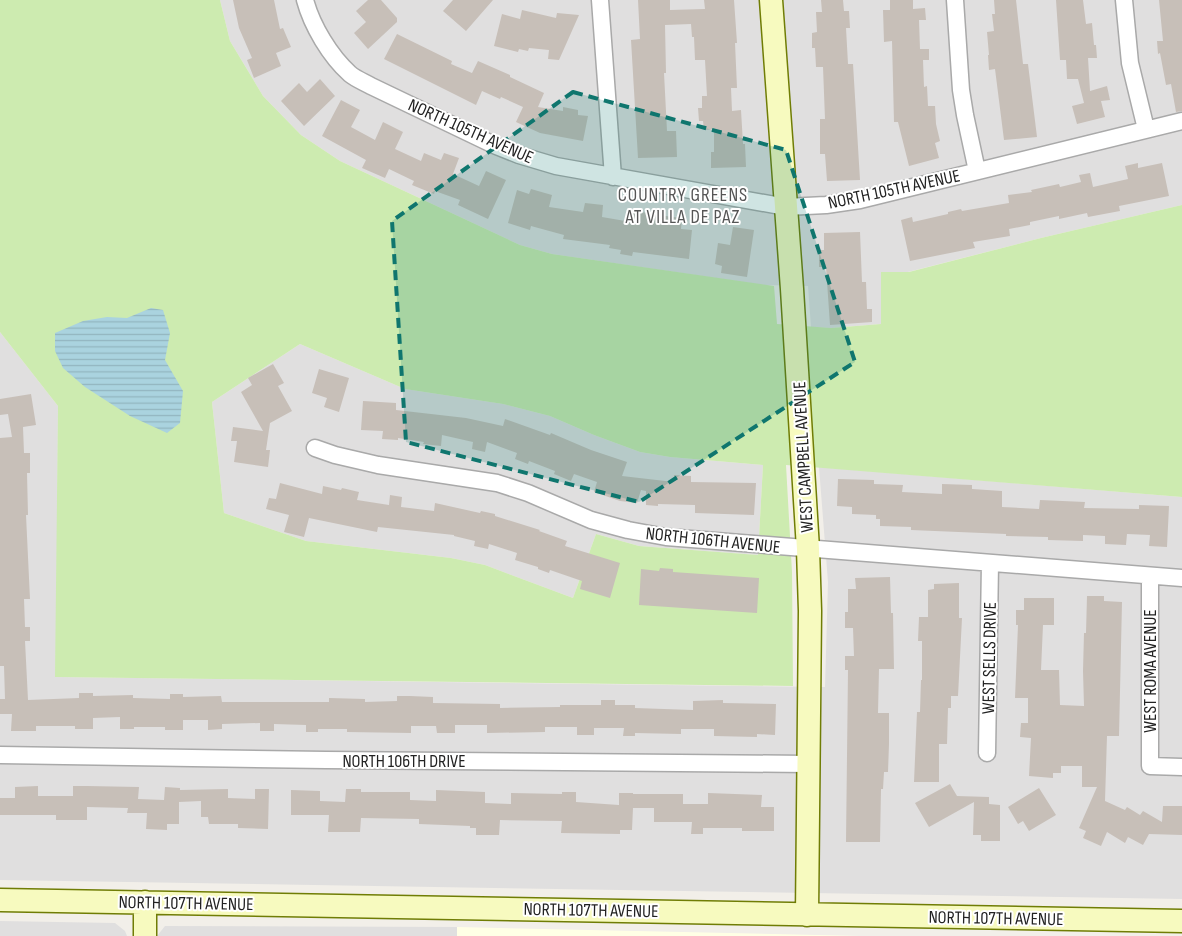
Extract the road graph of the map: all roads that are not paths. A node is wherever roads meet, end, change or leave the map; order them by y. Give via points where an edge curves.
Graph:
1 (305, 0) edge
2 (600, 0) edge
3 (771, 0) edge
4 (956, 0) edge
5 (1124, 0) edge
6 (1182, 121) edge
7 (1146, 129) junction
8 (977, 171) junction
9 (613, 177) junction
10 (786, 207) junction
11 (315, 448) dead end
12 (808, 549) junction
13 (990, 563) junction
14 (1150, 576) junction
15 (1182, 578) edge
16 (987, 753) dead end
17 (0, 755) edge
18 (808, 764) junction
19 (1182, 767) edge
20 (0, 900) edge
21 (145, 902) junction
22 (807, 915) junction
23 (1182, 921) edge
24 (1004, 927) edge
25 (144, 936) edge

1 - 9 street, NORTH 105TH AVENUE via 320,35 351,75 519,155
2 - 9 street
3 - 10 main road, WEST CAMPBELL AVENUE
4 - 8 street via 961,90
5 - 7 street via 1130,62
6 - 7 street, NORTH 105TH AVENUE
7 - 8 street, NORTH 105TH AVENUE
8 - 10 street, NORTH 105TH AVENUE via 860,200
9 - 10 street, NORTH 105TH AVENUE
10 - 12 main road, WEST CAMPBELL AVENUE
11 - 12 street, NORTH 106TH AVENUE via 378,465 528,492 591,520 628,530 666,537
12 - 13 street, NORTH 106TH AVENUE
12 - 18 main road, WEST CAMPBELL AVENUE
13 - 14 street, NORTH 106TH AVENUE
13 - 16 street, WEST SELLS DRIVE
14 - 15 street, NORTH 106TH AVENUE
14 - 19 street, WEST ROMA AVENUE via 1150,766
17 - 18 street, NORTH 106TH DRIVE
18 - 22 main road, WEST CAMPBELL AVENUE
20 - 21 main road, NORTH 107TH AVENUE
21 - 22 main road, NORTH 107TH AVENUE
21 - 25 main road
22 - 24 main road, NORTH 107TH AVENUE
23 - 24 main road, NORTH 107TH AVENUE

